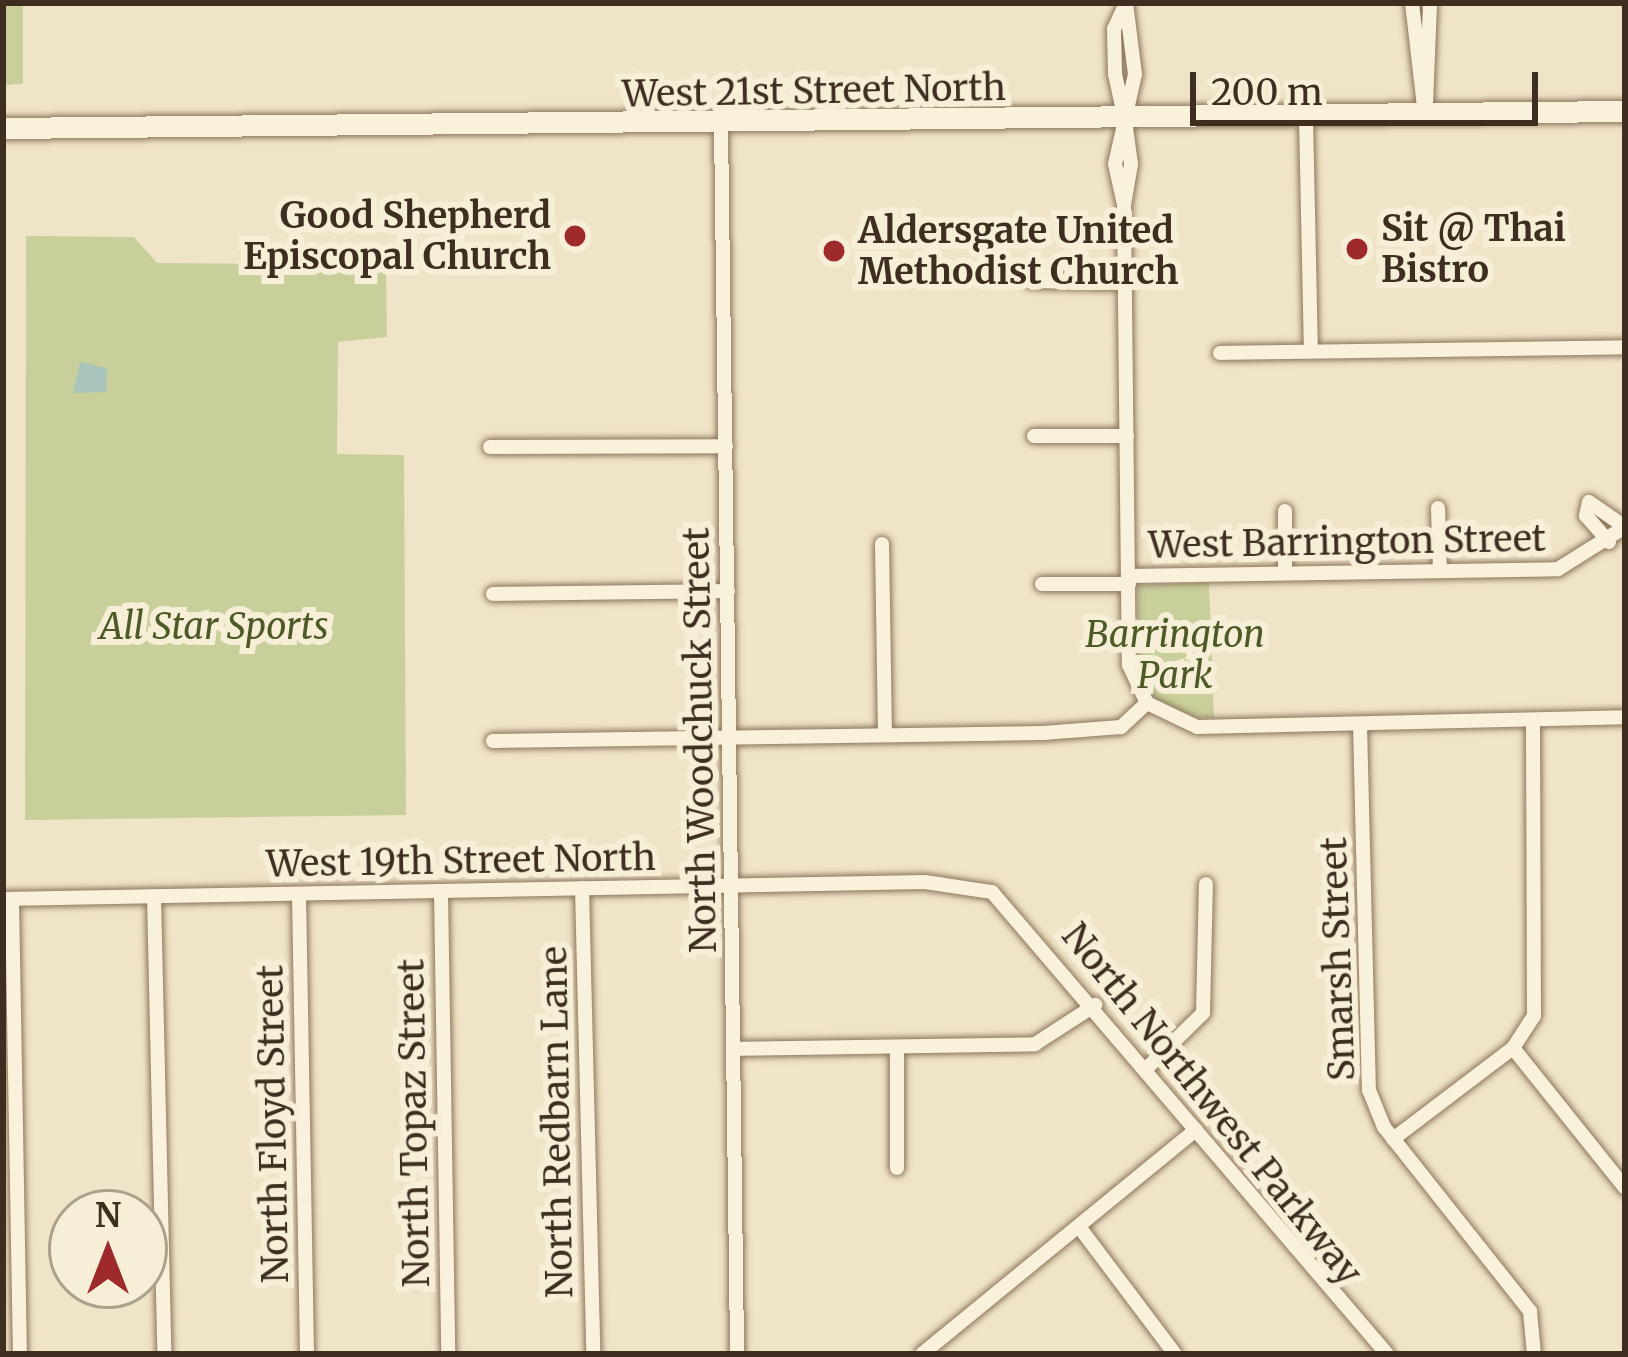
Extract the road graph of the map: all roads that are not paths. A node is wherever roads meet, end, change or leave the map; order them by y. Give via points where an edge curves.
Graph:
1 (1126, 3) edge
2 (1412, 3) edge
3 (1430, 3) edge
4 (1625, 111) edge
5 (1425, 115) junction
6 (1306, 117) junction
7 (1125, 120) junction
8 (721, 124) junction
9 (3, 128) edge
10 (1031, 281) dead end
11 (1125, 283) junction
12 (1625, 347) edge
13 (1311, 351) junction
14 (1220, 353) dead end
15 (1034, 436) dead end
16 (1127, 436) junction
17 (726, 446) junction
18 (490, 447) dead end
19 (1438, 508) dead end
20 (1285, 511) dead end
21 (1625, 527) edge
22 (1609, 542) junction
23 (882, 544) dead end
24 (1440, 571) junction
25 (1286, 573) junction
26 (1129, 580) junction
27 (1042, 584) dead end
28 (728, 591) junction
29 (493, 594) dead end
30 (1147, 703) junction
31 (1625, 717) edge
32 (1533, 722) junction
33 (1360, 724) junction
34 (885, 735) junction
35 (730, 737) junction
36 (493, 741) dead end
37 (1206, 884) dead end
38 (731, 886) junction
39 (582, 888) junction
40 (441, 891) junction
41 (992, 892) joint
42 (299, 894) junction
43 (154, 896) junction
44 (8, 899) edge
45 (1095, 1005) junction
46 (897, 1047) junction
47 (1513, 1048) junction
48 (733, 1049) junction
49 (1146, 1069) junction
50 (1196, 1130) junction
51 (1394, 1139) junction
52 (897, 1168) dead end
53 (1622, 1180) edge
54 (1080, 1228) junction
55 (20, 1354) edge
56 (164, 1354) edge
57 (307, 1354) edge
58 (448, 1354) edge
59 (592, 1354) edge
60 (737, 1354) edge
61 (922, 1354) edge
62 (1175, 1354) edge
63 (1387, 1354) edge
64 (1534, 1354) edge

1 - 7 street via 1135,74
2 - 5 street
3 - 5 street
4 - 5 main road, West 21st Street North
5 - 6 main road, West 21st Street North
6 - 7 main road, West 21st Street North
6 - 13 street
7 - 8 main road, West 21st Street North
7 - 11 street via 1115,164
8 - 9 main road, West 21st Street North
8 - 17 street, North Woodchuck Street
10 - 11 street
11 - 16 street
12 - 13 street
13 - 14 street
15 - 16 street
16 - 26 street
17 - 18 street
17 - 28 street, North Woodchuck Street
19 - 24 street
20 - 25 street
21 - 22 street, West Barrington Street
21 - 22 street via 1589,502 1586,516
22 - 24 street, West Barrington Street via 1558,569
23 - 34 street
24 - 25 street, West Barrington Street
25 - 26 street, West Barrington Street
26 - 27 street, West Barrington Street
26 - 30 street via 1130,664
28 - 29 street
28 - 35 street, North Woodchuck Street
30 - 33 street via 1197,727
30 - 34 street via 1121,728
31 - 32 street
32 - 33 street
32 - 47 street via 1540,984
33 - 51 street, Smarsh Street via 1370,1090
34 - 35 street
35 - 36 street
35 - 38 street, North Woodchuck Street
37 - 49 street via 1203,1013
38 - 39 street, West 19th Street North
38 - 41 street, West 19th Street North via 925,882
38 - 48 street, North Woodchuck Street
39 - 40 street, West 19th Street North
39 - 59 street, North Redbarn Lane
40 - 42 street, West 19th Street North
40 - 58 street, North Topaz Street
41 - 45 street, North Northwest Parkway
42 - 43 street, West 19th Street North
42 - 57 street, North Floyd Street
43 - 44 street, West 19th Street North
43 - 56 street
44 - 55 street
45 - 46 street via 1035,1045
45 - 49 street, North Northwest Parkway
46 - 48 street
46 - 52 street
47 - 51 street
47 - 53 street
48 - 60 street, North Woodchuck Street
49 - 50 street, North Northwest Parkway
50 - 54 street
50 - 63 street, North Northwest Parkway via 1346,1319
51 - 64 street, Smarsh Street via 1530,1311
54 - 61 street
54 - 62 street

